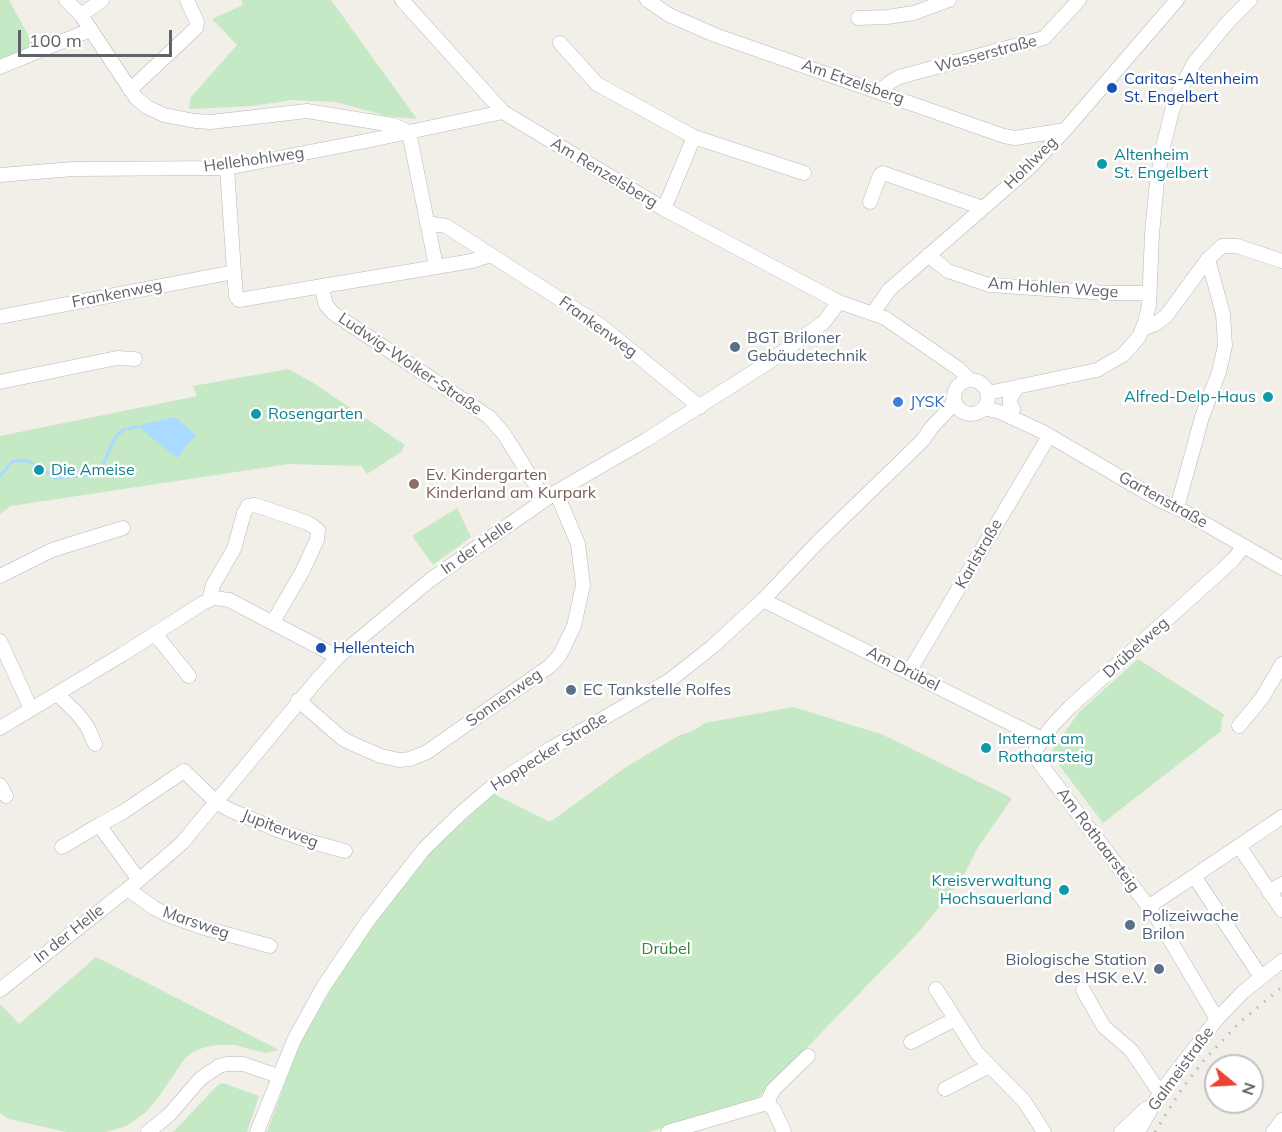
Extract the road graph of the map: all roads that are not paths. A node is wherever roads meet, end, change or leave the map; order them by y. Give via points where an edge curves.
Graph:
1 (66, 0) edge
2 (102, 0) edge
3 (187, 0) edge
4 (402, 0) edge
5 (647, 0) edge
6 (950, 0) edge
7 (1079, 0) edge
8 (1177, 0) edge
9 (1250, 0) edge
10 (81, 15) junction
11 (858, 18) dead end
12 (90, 30) junction
13 (560, 43) dead end
14 (0, 67) edge
15 (130, 90) junction
16 (881, 92) junction
17 (503, 112) junction
18 (1065, 130) junction
19 (409, 132) junction
20 (694, 137) junction
21 (227, 168) junction
22 (804, 173) dead end
23 (0, 175) edge
24 (870, 202) dead end
25 (983, 208) junction
26 (664, 209) junction
27 (427, 223) junction
28 (491, 255) junction
29 (928, 255) junction
30 (1209, 259) junction
31 (1282, 261) edge
32 (436, 266) junction
33 (234, 272) junction
34 (321, 286) junction
35 (1149, 293) junction
36 (839, 302) junction
37 (873, 313) junction
38 (0, 317) edge
39 (1143, 329) junction
40 (135, 359) dead end
41 (0, 382) edge
42 (964, 383) junction
43 (1020, 386) junction
44 (954, 400) junction
45 (987, 400) junction
46 (700, 407) junction
47 (1013, 409) junction
48 (966, 413) junction
49 (1046, 434) junction
50 (923, 440) junction
51 (550, 496) junction
52 (1177, 508) junction
53 (123, 528) dead end
54 (1244, 546) junction
55 (1282, 568) edge
56 (0, 576) edge
57 (209, 600) junction
58 (763, 600) junction
59 (273, 622) junction
60 (155, 634) junction
61 (0, 641) edge
62 (339, 657) junction
63 (1282, 664) edge
64 (909, 672) junction
65 (189, 676) dead end
66 (57, 694) junction
67 (298, 700) junction
68 (31, 709) junction
69 (1239, 726) dead end
70 (0, 728) edge
71 (1042, 739) junction
72 (95, 744) dead end
73 (1035, 755) joint
74 (216, 802) junction
75 (1282, 817) edge
76 (99, 825) junction
77 (1239, 846) junction
78 (63, 847) dead end
79 (345, 851) dead end
80 (1194, 876) junction
81 (140, 880) junction
82 (1282, 884) edge
83 (128, 889) junction
84 (1269, 892) junction
85 (1148, 907) junction
86 (1282, 910) edge
87 (270, 946) dead end
88 (1282, 961) edge
89 (1261, 977) junction
90 (936, 989) dead end
91 (0, 990) edge
92 (1083, 990) dead end
93 (955, 1019) junction
94 (1217, 1019) junction
95 (911, 1042) dead end
96 (808, 1056) dead end
97 (989, 1066) junction
98 (278, 1076) junction
99 (945, 1089) dead end
100 (1161, 1093) junction
101 (767, 1104) junction
102 (1282, 1120) edge
103 (148, 1132) edge
104 (257, 1132) edge
105 (668, 1132) edge
106 (784, 1132) edge
107 (1044, 1132) edge
108 (1121, 1132) edge
109 (1138, 1132) edge
110 (1273, 1132) edge

1 - 10 street
2 - 10 street
3 - 15 street via 196,28
4 - 17 street, Am Renzelsberg
5 - 16 street, Am Etzelsberg via 669,15 715,35
6 - 11 street via 905,15
7 - 16 street, Wasserstraße via 1044,38 899,77
8 - 18 street, Hohlweg
9 - 35 street via 1194,63 1172,111 1157,181
10 - 12 street
12 - 14 street
12 - 15 street
13 - 20 street via 597,84
15 - 19 street via 141,103 175,118 219,121 307,111 393,125
16 - 18 street, Am Etzelsberg via 1012,138
17 - 19 street, Hellehohlweg
17 - 26 street, Am Renzelsberg
18 - 25 street, Hohlweg
19 - 21 street, Hellehohlweg
19 - 27 street
20 - 22 street
20 - 26 street
21 - 23 street, Hellehohlweg via 73,169
21 - 33 street
24 - 25 street via 883,172
25 - 29 street, Hohlweg
26 - 36 street, Am Renzelsberg
27 - 28 street, Frankenweg via 446,226
27 - 32 street
28 - 32 street
28 - 46 street, Frankenweg via 600,325
29 - 35 street, Am Hohlen Wege via 948,271 989,285
29 - 37 street, Hohlweg via 888,290
30 - 31 street via 1218,249 1231,245
30 - 39 street via 1166,316
30 - 52 street via 1223,314 1226,345
32 - 34 street
33 - 34 street via 236,296 242,301
33 - 38 street, Frankenweg
34 - 51 street, Ludwig-Wolker-Straße via 324,302 333,313 489,417
35 - 39 street
36 - 37 street
36 - 46 street, In der Helle via 824,322
37 - 42 street via 949,363
39 - 43 street via 1129,349 1105,366
40 - 41 street via 117,358
42 - 44 street via 954,394
42 - 45 street via 979,382
43 - 45 street
43 - 47 street via 1010,398
44 - 48 street
44 - 50 street, Hoppecker Straße
45 - 47 street, Gartenstraße
45 - 48 street via 976,413
45 - 49 street, Gartenstraße via 1000,412
46 - 51 street, In der Helle
47 - 49 street, Gartenstraße
48 - 50 street, Hoppecker Straße
49 - 52 street, Gartenstraße
49 - 64 street, Karlstraße
50 - 58 street, Hoppecker Straße
51 - 62 street, In der Helle via 430,580
51 - 67 street, Sonnenweg via 578,544 583,585 570,636 558,658 542,673 427,752 404,760 381,756 348,742
52 - 54 street, Gartenstraße
53 - 56 street via 52,550
54 - 55 street, Gartenstraße
54 - 71 street, Drübelweg via 1081,696
57 - 59 street via 225,599
57 - 59 street via 213,585 234,549 248,506 308,523 318,530 317,540
57 - 60 street
58 - 64 street, Am Drübel
58 - 98 street, Hoppecker Straße via 670,680 516,770 441,831 394,885 342,959 307,1015
59 - 62 street
60 - 65 street
60 - 66 street
61 - 68 street
62 - 67 street, In der Helle
63 - 69 street
64 - 71 street, Am Drübel
66 - 68 street
66 - 72 street via 87,726
67 - 74 street, In der Helle
68 - 70 street
71 - 73 street, Drübelweg
73 - 85 street, Am Rothaarsteig
74 - 76 street via 182,771
74 - 79 street, Jupiterweg via 280,831
74 - 81 street, In der Helle via 182,843
75 - 77 street
76 - 78 street
76 - 81 street
77 - 80 street
77 - 84 street
80 - 85 street
80 - 89 street
81 - 83 street, In der Helle
82 - 84 street
83 - 87 street, Marsweg via 170,916
83 - 91 street, In der Helle
84 - 86 street
85 - 94 street, Am Rothaarsteig
88 - 89 street, Galmeistraße
89 - 94 street, Galmeistraße
90 - 93 street
92 - 100 street via 1104,1027 1131,1050
93 - 95 street
93 - 97 street
94 - 100 street, Galmeistraße
96 - 101 street via 773,1090
97 - 99 street
97 - 107 street via 1024,1101
98 - 103 street via 243,1064 219,1066
98 - 104 street, Hoppecker Straße
100 - 108 street
100 - 109 street, Galmeistraße
101 - 105 street
101 - 106 street
102 - 110 street

